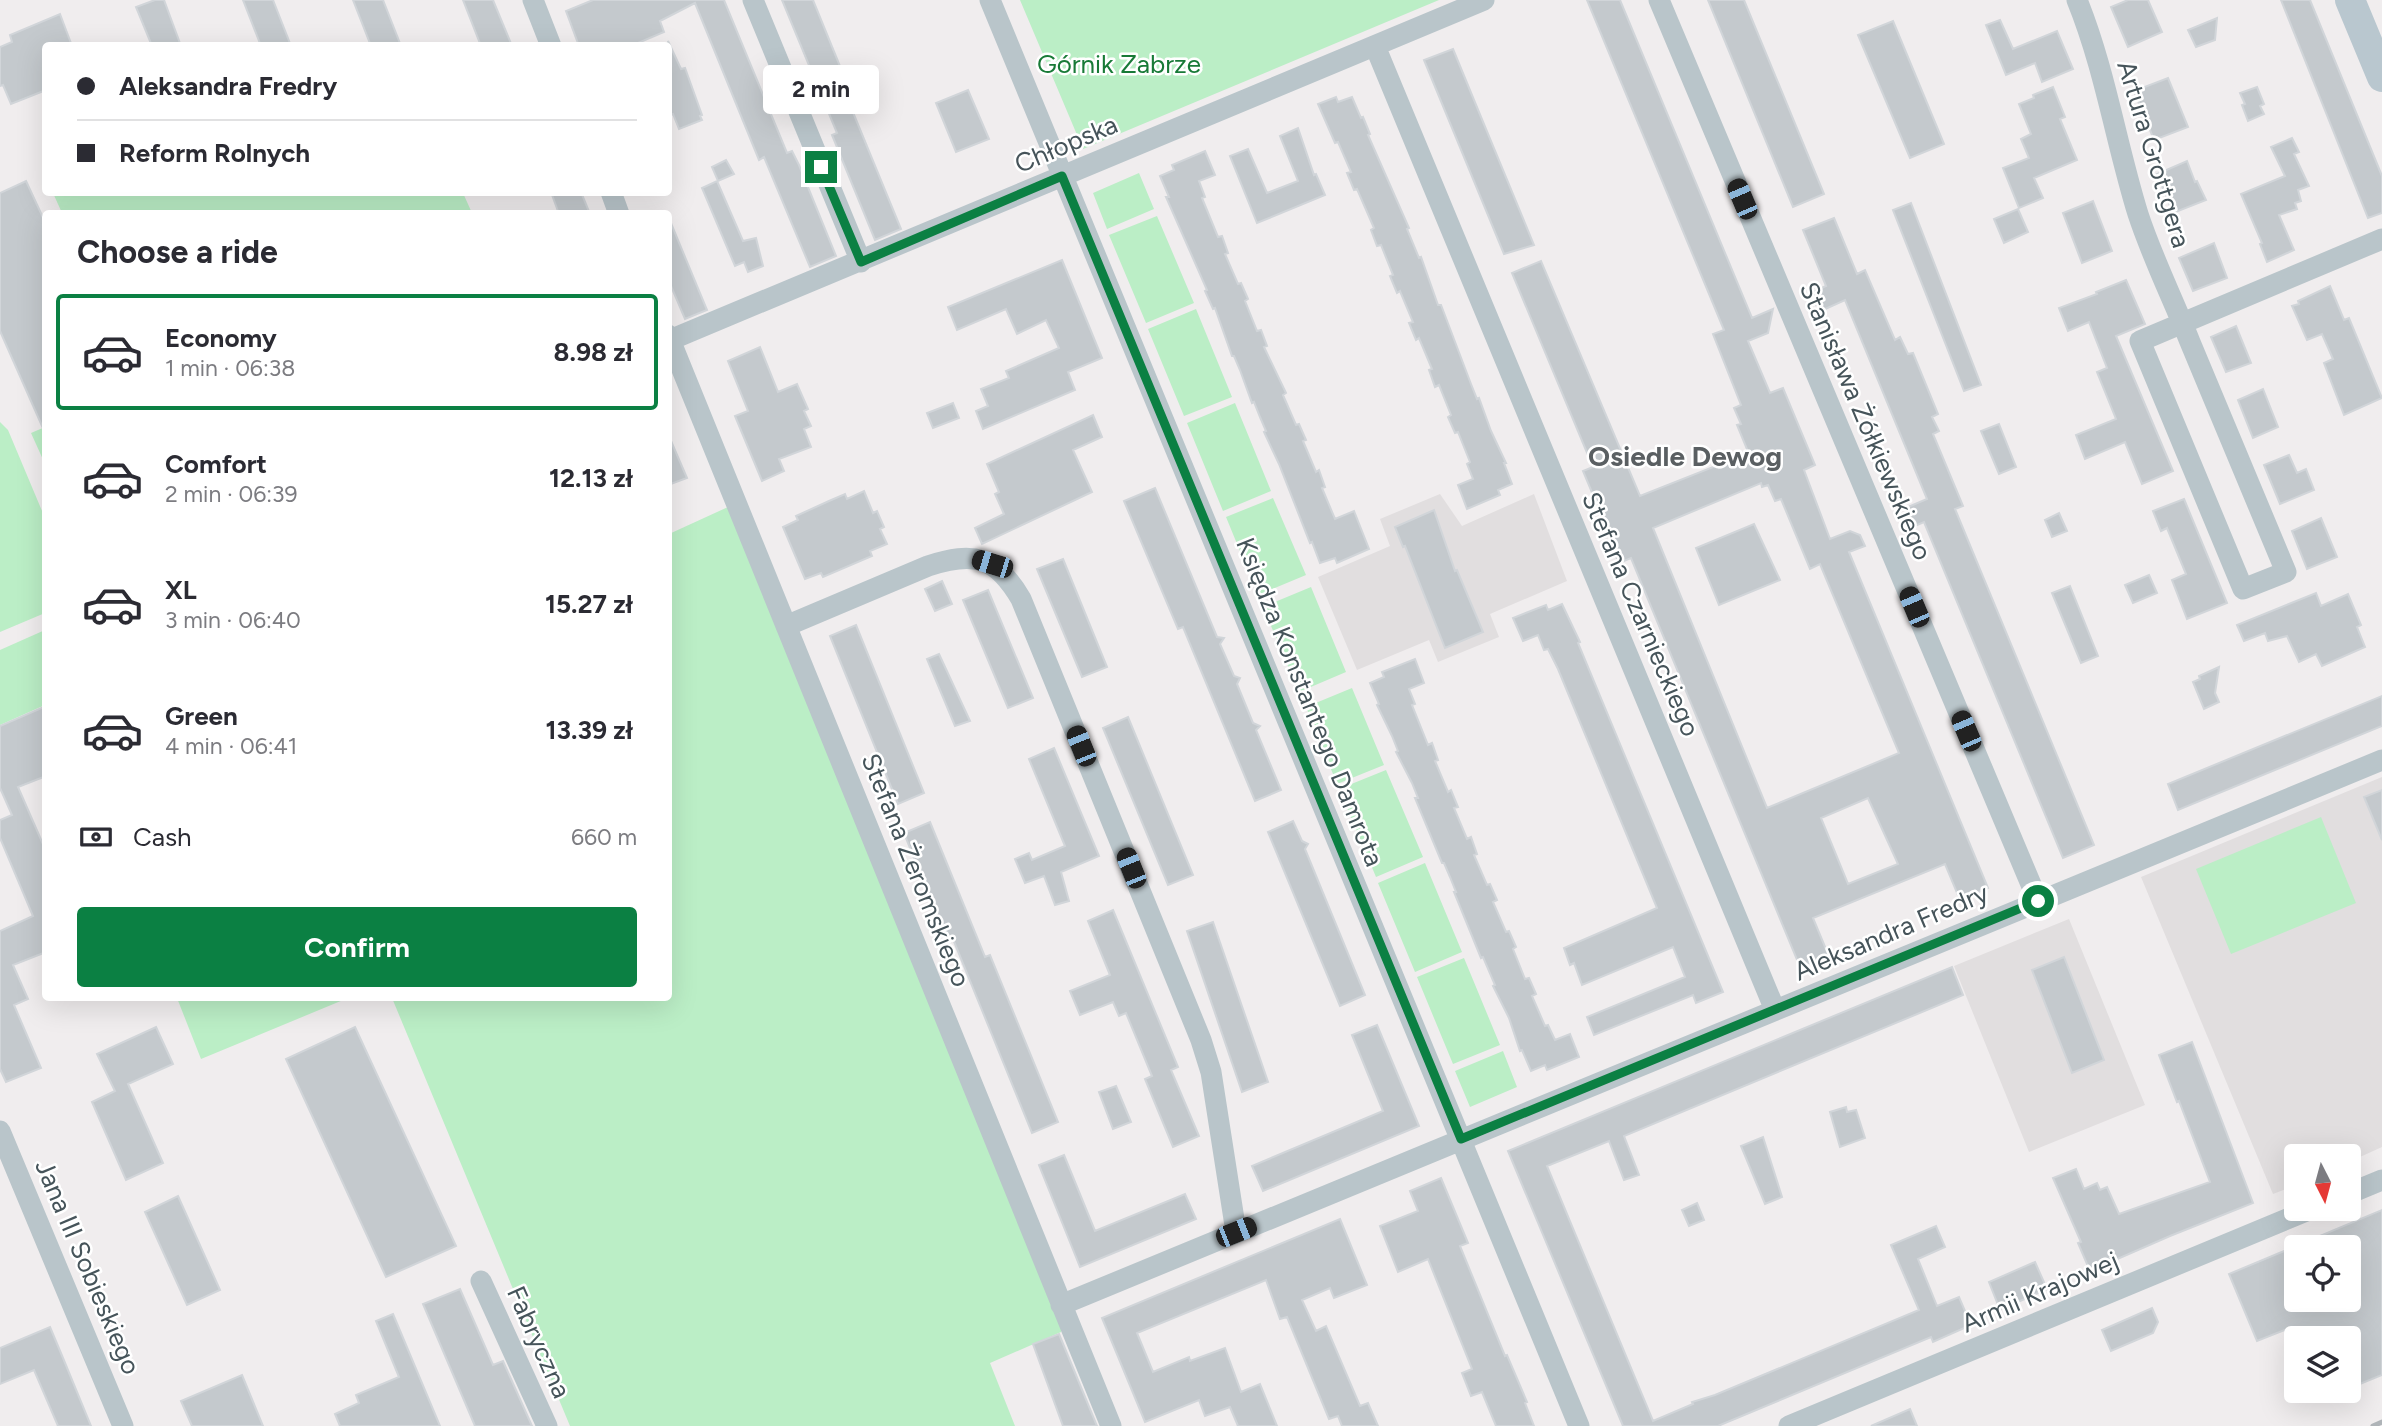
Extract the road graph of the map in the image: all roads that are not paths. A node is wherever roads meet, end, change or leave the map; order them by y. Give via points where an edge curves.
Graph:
1 (533, 0) edge
2 (752, 0) edge
3 (990, 0) edge
4 (1484, 0) edge
5 (1659, 0) edge
6 (2077, 0) edge
7 (2350, 0) edge
8 (549, 42) edge
9 (1375, 46) junction
10 (2382, 77) edge
11 (1062, 176) junction
12 (2382, 239) edge
13 (861, 262) junction
14 (2182, 323) junction
15 (672, 337) edge
16 (672, 345) edge
17 (786, 626) junction
18 (2382, 760) edge
19 (2038, 901) junction
20 (1775, 1010) junction
21 (0, 1131) edge
22 (1461, 1139) junction
23 (2382, 1180) edge
24 (2361, 1189) edge
25 (2284, 1220) edge
26 (1236, 1232) junction
27 (481, 1281) dead end
28 (1061, 1304) junction
29 (123, 1426) edge
30 (547, 1426) edge
31 (1111, 1426) edge
32 (1579, 1426) edge
33 (1789, 1426) edge

1 - 8 street
2 - 13 street
3 - 11 street, Księdza Konstantego Damrota
4 - 9 street, Chłopska
5 - 19 street, Stanisława Żółkiewskiego
6 - 14 street, Artura Grottgera via 2138,216
7 - 10 street
9 - 11 street, Chłopska
9 - 20 street, Stefana Czarnieckiego
11 - 13 street, Chłopska
11 - 22 street, Księdza Konstantego Damrota
12 - 14 street
13 - 15 street, Chłopska
14 - 14 street, Artura Grottgera via 2286,572 2243,589 2140,341
16 - 17 street, Stefana Żeromskiego
17 - 26 street via 948,559 969,557 992,564 1008,577 1021,599 1201,1040 1211,1072
17 - 28 street, Stefana Żeromskiego
18 - 19 street, Aleksandra Fredry
19 - 20 street, Aleksandra Fredry
20 - 22 street, Aleksandra Fredry
21 - 29 street, Jana III Sobieskiego
22 - 26 street, Aleksandra Fredry
22 - 32 street, Księdza Konstantego Damrota
23 - 24 street
25 - 33 street, Armii Krajowej
26 - 28 street, Aleksandra Fredry
27 - 30 street, Fabryczna
28 - 31 street, Stefana Żeromskiego

